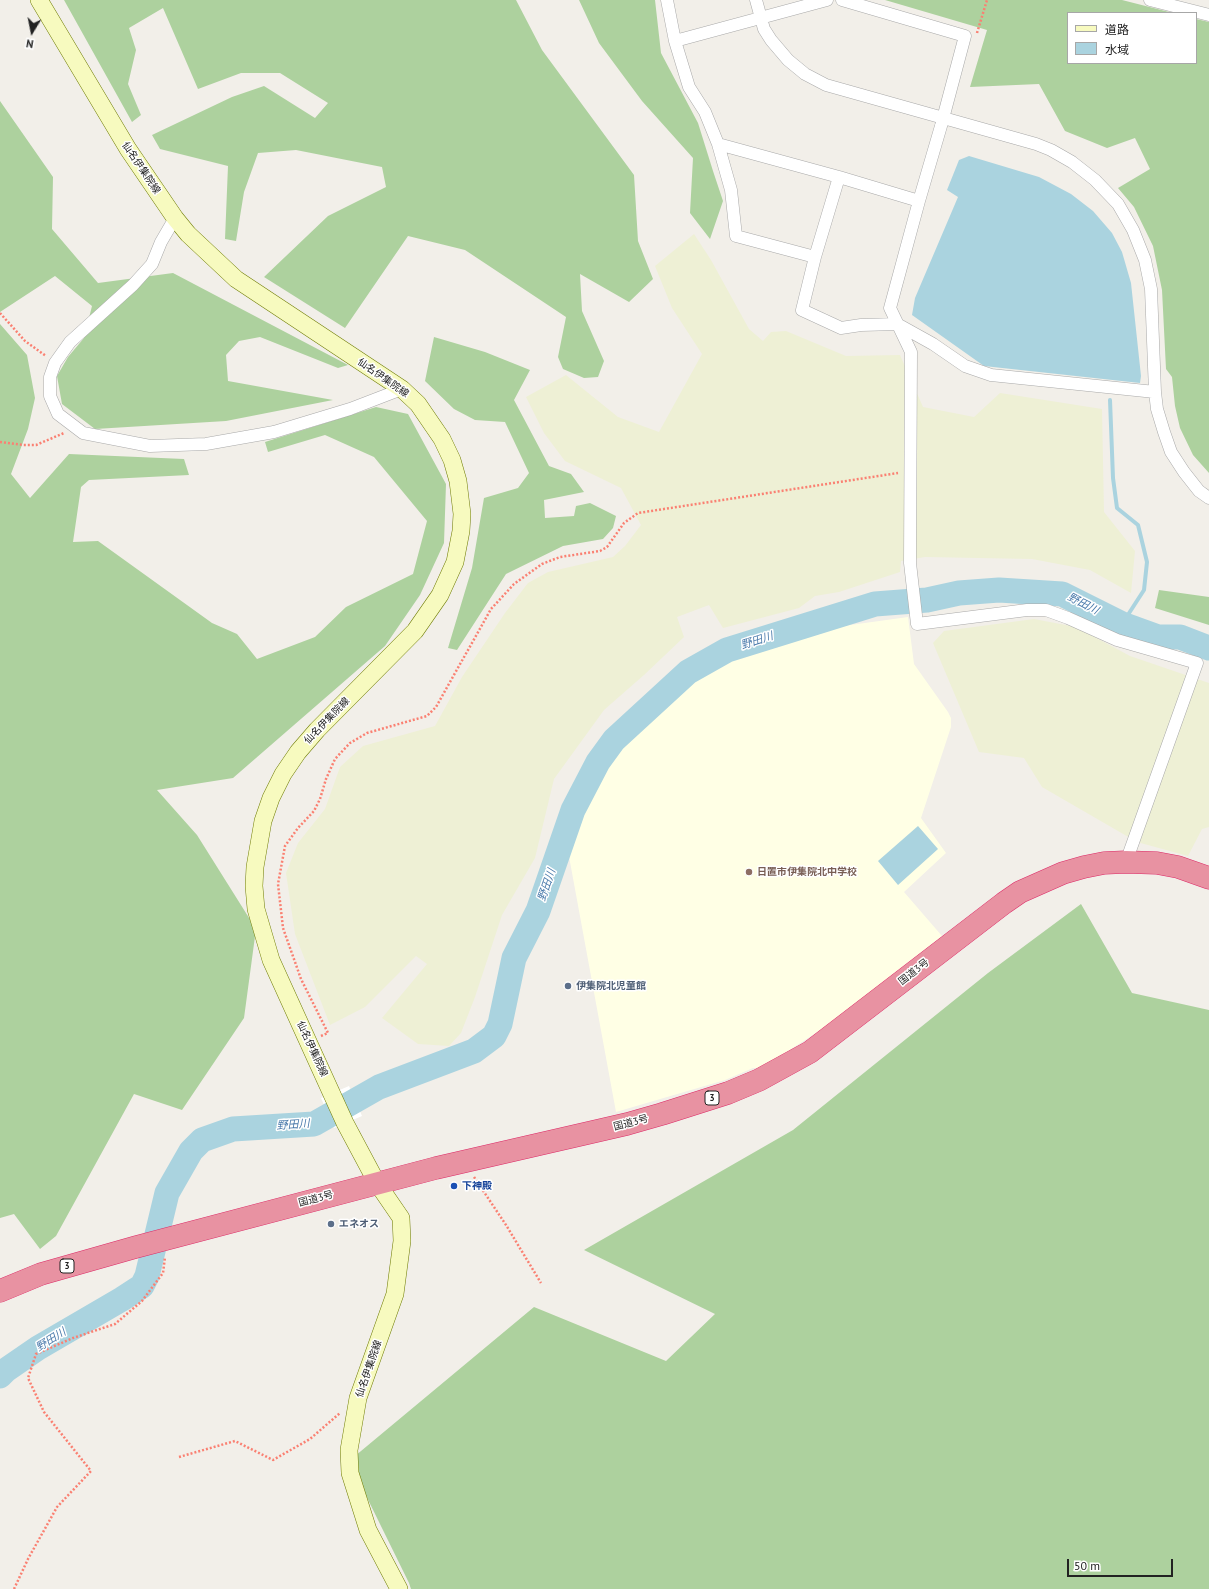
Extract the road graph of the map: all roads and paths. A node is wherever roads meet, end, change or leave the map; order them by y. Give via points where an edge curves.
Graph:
1 (39, 0) edge
2 (667, 0) edge
3 (756, 0) edge
4 (827, 0) edge
5 (842, 0) edge
6 (988, 0) edge
7 (1150, 0) edge
8 (1209, 15) edge
9 (760, 19) junction
10 (977, 34) dead end
11 (675, 41) junction
12 (943, 119) junction
13 (718, 144) junction
14 (839, 177) junction
15 (919, 201) junction
16 (175, 218) junction
17 (815, 257) junction
18 (0, 313) edge
19 (897, 324) junction
20 (55, 363) junction
21 (402, 389) junction
22 (1155, 392) junction
23 (77, 428) junction
24 (0, 442) edge
25 (910, 472) junction
26 (1209, 498) edge
27 (1126, 862) junction
28 (1209, 878) edge
29 (309, 1043) junction
30 (464, 1162) junction
31 (377, 1183) junction
32 (164, 1239) junction
33 (541, 1283) dead end
34 (0, 1291) edge
35 (358, 1398) junction
36 (179, 1457) dead end
37 (14, 1589) edge
38 (399, 1589) edge

1 - 16 main road, 仙名伊集院線 via 128,149
2 - 11 street
3 - 9 street
4 - 9 street
5 - 12 street via 965,36
6 - 10 path
7 - 8 street
9 - 11 street
9 - 12 street via 771,40 788,60 805,74 826,85
11 - 13 street via 689,87 705,112
12 - 15 street
12 - 22 street via 1051,150 1095,180 1118,204 1133,230 1145,260 1149,282
13 - 14 street
13 - 17 street via 731,190 736,236
14 - 15 street
14 - 17 street
15 - 19 street via 890,308
16 - 20 street via 152,264 133,285 70,342
16 - 21 main road, 仙名伊集院線 via 211,257 236,279
17 - 19 street via 802,310 841,328
18 - 20 path via 25,341
19 - 22 street via 966,366 991,375
19 - 25 street via 911,352
20 - 23 street via 50,377 50,396 58,414
21 - 23 street via 350,409 274,432 206,444 150,446 83,433
21 - 29 main road, 仙名伊集院線 via 431,420 452,460 461,498 461,531 455,562 440,595 415,631 298,752 283,774 263,821 255,867 256,910 271,960
22 - 26 street via 1157,409 1171,452 1198,491
23 - 24 path via 36,445
25 - 27 street via 910,563 917,624 1027,610 1046,610 1117,640 1197,663
25 - 29 path via 638,513 624,523 607,547 600,551 560,557 542,564 514,584 491,609 436,707 427,716 367,733 350,743 334,759 314,810 285,846 278,884 283,928 301,979 328,1033
27 - 28 highway, 国道3号 / 3 via 1178,867
27 - 30 highway, 国道3号 / 3 via 1084,867 1020,892 810,1052 759,1080 728,1093 655,1116
29 - 31 main road, 仙名伊集院線 via 345,1123
30 - 31 highway, 国道3号 / 3
30 - 33 path
31 - 32 highway, 国道3号 / 3
31 - 35 main road, 仙名伊集院線 via 400,1218 402,1241 395,1294
32 - 34 highway, 国道3号 / 3 via 41,1274
32 - 37 path via 163,1273 142,1301 115,1324 36,1354 28,1378 44,1412 91,1471 58,1506
35 - 36 path via 310,1439 273,1460 234,1441
35 - 38 main road, 仙名伊集院線 via 349,1450 350,1473 368,1530

